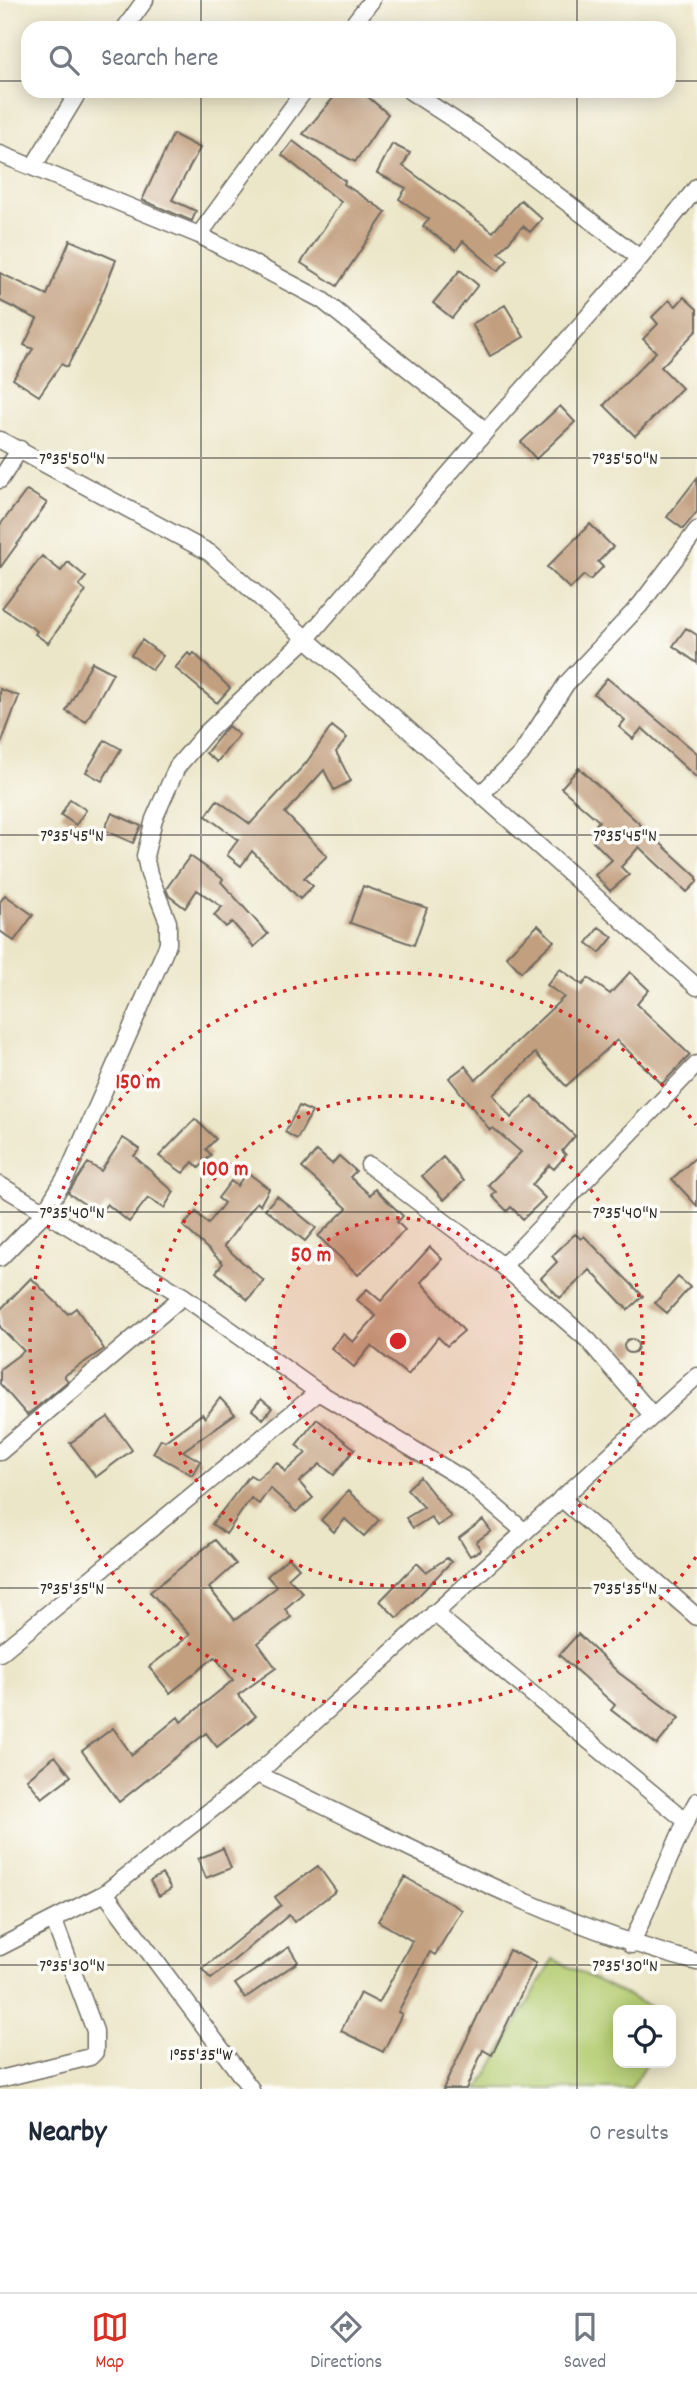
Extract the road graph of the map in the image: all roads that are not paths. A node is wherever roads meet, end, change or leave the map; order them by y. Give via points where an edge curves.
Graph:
1 (145, 0) edge
2 (372, 0) edge
3 (130, 21) edge
4 (356, 21) edge
5 (75, 98) edge
6 (299, 98) edge
7 (421, 98) edge
8 (0, 154) edge
9 (33, 167) junction
10 (697, 187) edge
11 (199, 235) junction
12 (640, 258) junction
13 (486, 431) junction
14 (0, 440) edge
15 (20, 449) junction
16 (0, 480) edge
17 (697, 530) edge
18 (308, 637) junction
19 (482, 793) junction
20 (697, 987) edge
21 (697, 1064) edge
22 (369, 1165) dead end
23 (0, 1185) edge
24 (44, 1213) junction
25 (0, 1258) edge
26 (503, 1266) junction
27 (183, 1296) junction
28 (697, 1376) edge
29 (318, 1392) junction
30 (653, 1416) junction
31 (0, 1452) edge
32 (561, 1498) junction
33 (525, 1532) junction
34 (434, 1613) junction
35 (697, 1617) edge
36 (0, 1653) edge
37 (257, 1774) junction
38 (697, 1801) edge
39 (686, 1821) junction
40 (104, 1893) junction
41 (54, 1921) junction
42 (631, 1945) junction
43 (0, 1947) edge
44 (697, 1962) edge
45 (0, 2079) edge
46 (251, 2089) edge

1 - 3 street
2 - 4 street
5 - 9 street
6 - 11 street
7 - 12 street via 482,138
8 - 9 street
9 - 11 street
10 - 12 street
11 - 13 street via 322,300
12 - 13 street
13 - 18 street
14 - 15 street
15 - 16 street
15 - 18 street via 210,552
17 - 19 street via 640,605 566,684 521,754
18 - 19 street
18 - 24 street via 206,733 177,767 153,819 145,856 168,922 168,944 103,1099
19 - 20 street
21 - 26 street
22 - 26 street
23 - 24 street
24 - 25 street
24 - 27 street
26 - 30 street via 589,1340
27 - 29 street
27 - 31 street
28 - 30 street
29 - 33 street via 463,1479
29 - 36 street
30 - 32 street
32 - 33 street
32 - 35 street
33 - 34 street
34 - 37 street
34 - 39 street
37 - 40 street
37 - 42 street
38 - 39 street
39 - 42 street
40 - 41 street
40 - 46 street
41 - 43 street
41 - 45 street via 97,2045 90,2057
42 - 44 street

